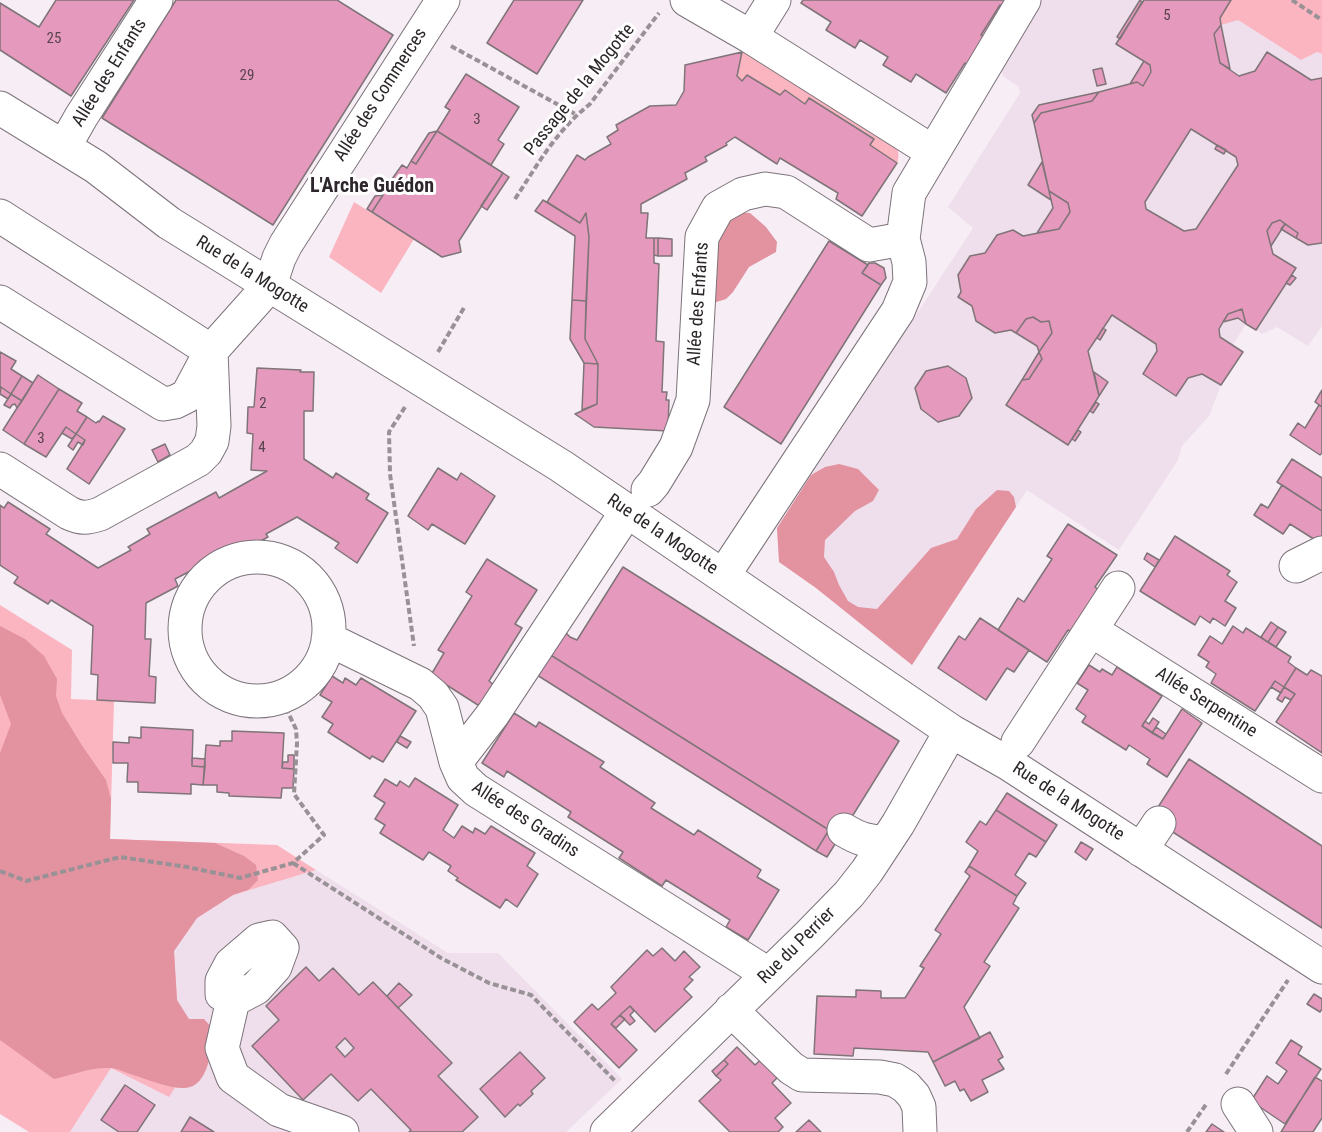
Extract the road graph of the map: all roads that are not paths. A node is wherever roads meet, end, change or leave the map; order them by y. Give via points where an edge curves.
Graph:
1 (156, 0) edge
2 (442, 0) edge
3 (774, 0) edge
4 (1024, 0) edge
5 (674, 5) edge
6 (751, 37) junction
7 (0, 108) edge
8 (64, 147) junction
9 (933, 152) junction
10 (0, 216) edge
11 (903, 239) junction
12 (270, 285) junction
13 (0, 302) edge
14 (211, 351) junction
15 (0, 469) edge
16 (637, 500) junction
17 (723, 576) junction
18 (1118, 588) dead end
19 (1091, 630) junction
20 (328, 639) junction
21 (951, 731) junction
22 (1018, 742) dead end
23 (456, 762) junction
24 (1322, 776) edge
25 (1159, 823) dead end
26 (844, 830) dead end
27 (886, 842) junction
28 (1141, 850) junction
29 (1322, 967) edge
30 (768, 974) junction
31 (233, 1000) dead end
32 (731, 1010) junction
33 (1224, 1092) road end
34 (342, 1132) edge
35 (607, 1132) edge
36 (920, 1132) edge
37 (1256, 1132) edge

1 - 8 street, Allée des Enfants
2 - 12 street, Allée des Commerces via 286,244
3 - 6 street
4 - 9 street
5 - 6 street
6 - 9 street
7 - 8 street, Rue de la Mogotte
8 - 12 street, Rue de la Mogotte via 170,224
9 - 11 street via 909,193
10 - 14 street
11 - 16 street, Allée des Enfants via 869,245 786,192 765,189 743,194 718,208 702,237 693,400 676,447 654,483
11 - 17 street via 910,282 898,311
12 - 14 street
12 - 16 street, Rue de la Mogotte via 561,466
13 - 14 street via 163,404 187,396
14 - 15 street via 212,441 198,460 179,471 100,514 77,517
16 - 17 street, Rue de la Mogotte
16 - 23 street via 493,714
17 - 21 street, Rue de la Mogotte
18 - 19 street
19 - 22 street
19 - 24 street, Allée Serpentine
20 - 20 street via 327,614 318,591 302,572 279,560 255,556 230,562 209,575 193,595 185,618 185,641 193,663 206,681 224,694 246,700 268,700 290,693 308,679 321,661
20 - 23 street, Allée des Gradins via 420,684 433,695 442,708
21 - 27 street, Rue du Perrier
21 - 28 street, Rue de la Mogotte
23 - 30 street, Allée des Gradins via 463,778 476,790
25 - 28 street
26 - 27 street via 859,839
27 - 30 street, Rue du Perrier via 849,894
28 - 29 street, Rue de la Mogotte
30 - 32 street, Rue du Perrier
31 - 34 street via 222,1048 233,1077 279,1110
32 - 35 street, Rue du Perrier
32 - 36 street via 802,1074 880,1077 906,1087 919,1107
33 - 37 street

